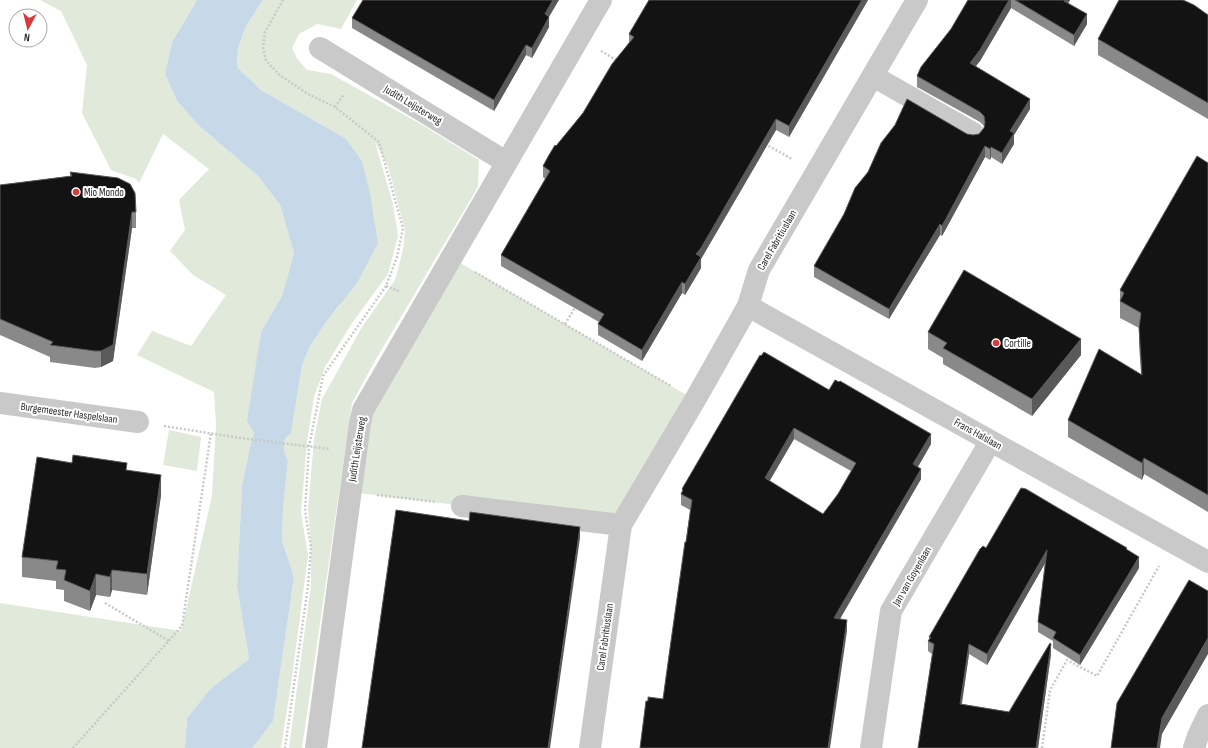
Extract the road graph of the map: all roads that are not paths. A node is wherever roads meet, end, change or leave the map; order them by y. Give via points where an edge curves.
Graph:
1 (600, 0) edge
2 (917, 0) edge
3 (320, 48) dead end
4 (873, 76) junction
5 (973, 133) edge
6 (506, 162) junction
7 (748, 306) junction
8 (0, 403) edge
9 (138, 422) road end
10 (990, 442) junction
11 (462, 506) road end
12 (621, 525) junction
13 (1208, 562) edge
14 (1208, 715) edge
15 (316, 748) edge
16 (590, 748) edge
17 (871, 748) edge
18 (1194, 748) edge

1 - 6 street, Judith Leijsterweg
2 - 4 street, Carel Fabritiuslaan
3 - 6 street, Judith Leijsterweg
4 - 5 street
4 - 7 street, Carel Fabritiuslaan via 759,270
6 - 15 street, Judith Leijsterweg via 363,410
7 - 10 street, Frans Halslaan
7 - 12 street, Carel Fabritiuslaan
8 - 9 street, Burgemeester Haspelslaan
10 - 13 street, Frans Halslaan
10 - 17 street, Jan van Goyenlaan via 891,611
11 - 12 street
12 - 16 street, Carel Fabritiuslaan
14 - 18 street

